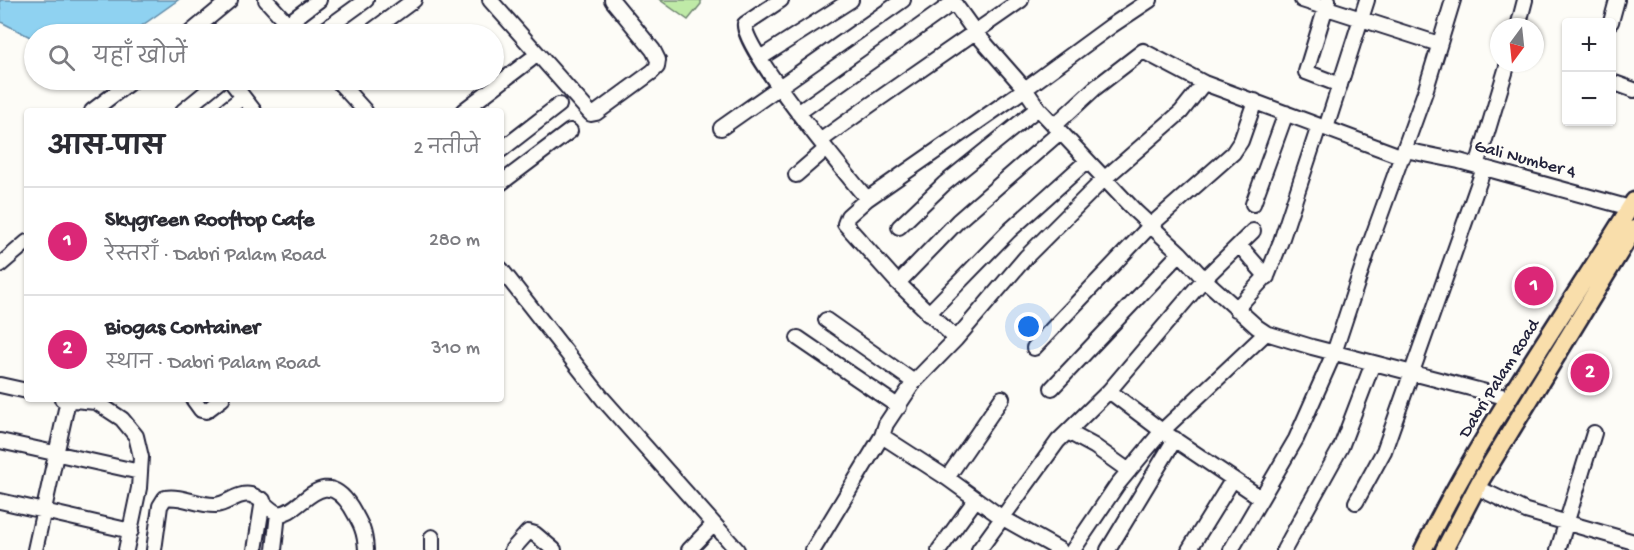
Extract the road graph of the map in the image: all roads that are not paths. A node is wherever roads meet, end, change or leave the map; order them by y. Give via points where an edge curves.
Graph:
1 (230, 0) edge
2 (319, 0) edge
3 (366, 0) edge
4 (414, 0) edge
5 (490, 0) edge
6 (612, 0) edge
7 (781, 0) edge
8 (851, 0) edge
9 (903, 0) edge
10 (1021, 0) edge
11 (1150, 0) edge
12 (1302, 0) edge
13 (1367, 0) edge
14 (1453, 0) edge
15 (1525, 0) edge
16 (1617, 0) edge
17 (953, 1) edge
18 (272, 2) edge
19 (1327, 4) edge
20 (1520, 18) edge
21 (1612, 18) edge
22 (1360, 20) junction
23 (203, 24) edge
24 (288, 24) edge
25 (297, 24) edge
26 (333, 24) edge
27 (382, 24) edge
28 (975, 32) junction
29 (1440, 44) junction
30 (760, 58) junction
31 (530, 60) dead end
32 (1506, 72) edge
33 (504, 80) edge
34 (1204, 83) junction
35 (1616, 84) edge
36 (1340, 85) junction
37 (780, 86) junction
38 (1025, 89) junction
39 (120, 90) edge
40 (209, 90) edge
41 (238, 90) edge
42 (346, 90) edge
43 (491, 90) edge
44 (1634, 90) edge
45 (243, 97) junction
46 (1255, 101) junction
47 (559, 105) dead end
48 (96, 108) edge
49 (187, 108) edge
50 (229, 108) edge
51 (252, 108) edge
52 (362, 108) edge
53 (467, 108) edge
54 (1038, 108) junction
55 (798, 113) junction
56 (1286, 113) junction
57 (1323, 127) junction
58 (721, 128) dead end
59 (1057, 129) junction
60 (570, 131) dead end
61 (823, 145) junction
62 (504, 148) edge
63 (1404, 154) junction
64 (1087, 160) junction
65 (1481, 167) junction
66 (796, 175) dead end
67 (1104, 179) junction
68 (504, 181) edge
69 (867, 199) junction
70 (1253, 204) dead end
71 (1633, 206) edge
72 (1150, 226) junction
73 (899, 227) dead end
74 (1634, 229) edge
75 (1252, 231) dead end
76 (24, 244) edge
77 (1239, 245) junction
78 (1180, 253) junction
79 (0, 264) edge
80 (504, 273) edge
81 (1267, 277) junction
82 (1204, 279) junction
83 (898, 283) junction
84 (1236, 309) junction
85 (928, 314) junction
86 (826, 320) dead end
87 (1266, 333) junction
88 (1561, 333) junction
89 (798, 338) dead end
90 (956, 339) junction
91 (1034, 348) dead end
92 (1334, 353) junction
93 (1372, 363) junction
94 (1412, 374) junction
95 (914, 382) junction
96 (0, 385) edge
97 (1052, 388) dead end
98 (24, 390) edge
99 (1108, 391) junction
100 (1002, 398) dead end
101 (1509, 398) junction
102 (65, 402) edge
103 (96, 402) edge
104 (195, 402) edge
105 (218, 402) edge
106 (899, 407) junction
107 (1162, 431) junction
108 (1068, 432) junction
109 (1594, 433) dead end
110 (882, 436) junction
111 (1175, 440) junction
112 (0, 441) edge
113 (56, 454) junction
114 (1129, 471) junction
115 (140, 472) junction
116 (947, 478) junction
117 (1233, 479) junction
118 (1476, 488) junction
119 (1261, 498) junction
120 (976, 499) junction
121 (262, 500) junction
122 (0, 501) edge
123 (1356, 502) dead end
124 (43, 510) junction
125 (278, 513) junction
126 (1001, 517) junction
127 (1566, 523) junction
128 (714, 524) junction
129 (131, 531) junction
130 (1634, 542) edge
131 (1057, 549) edge
132 (35, 550) edge
133 (126, 550) edge
134 (156, 550) edge
135 (255, 550) edge
136 (274, 550) edge
137 (366, 550) edge
138 (512, 550) edge
139 (554, 550) edge
140 (689, 550) edge
141 (737, 550) edge
142 (813, 550) edge
143 (939, 550) edge
144 (979, 550) edge
145 (1072, 550) edge
146 (1108, 550) edge
147 (1189, 550) edge
148 (1231, 550) edge
149 (1284, 550) edge
150 (1424, 550) edge
151 (1444, 550) edge
152 (1558, 550) edge

1 - 23 street
2 - 25 street
3 - 26 street
4 - 27 street
5 - 6 street via 591,114 657,67 653,50
7 - 30 street via 744,27
8 - 30 street
9 - 37 street
10 - 28 street
11 - 38 street
12 - 19 street
13 - 22 street
14 - 29 street
15 - 20 street
16 - 21 street
17 - 28 street
17 - 55 street
18 - 24 street
19 - 22 street
19 - 36 street via 1306,72
22 - 29 street
22 - 36 street
28 - 38 street
28 - 61 street
29 - 63 street
30 - 37 street
31 - 33 street
32 - 65 street
34 - 46 street, Gali Number 4
34 - 59 street, Gali Number 4 via 1143,51 1095,88
34 - 67 street via 1181,112
35 - 44 street
36 - 57 street
37 - 55 street
37 - 58 street
38 - 54 street
38 - 69 street
39 - 48 street
40 - 49 street
41 - 45 street
42 - 52 street
43 - 53 street
45 - 50 street
45 - 51 street
46 - 56 street, Gali Number 4
46 - 72 street via 1233,153
47 - 62 street
54 - 59 street
54 - 73 street via 944,184
55 - 61 street
56 - 57 street, Gali Number 4
56 - 70 street
57 - 63 street, Gali Number 4
57 - 81 street
59 - 64 street
59 - 83 street
60 - 68 street
61 - 66 street
61 - 69 street
63 - 65 street, Gali Number 4
63 - 92 street
64 - 67 street
64 - 85 street via 1009,231
65 - 71 street, Gali Number 4
65 - 94 street
67 - 72 street
67 - 90 street via 1026,258
69 - 83 street via 848,216 845,224
71 - 88 main road, Dabri Palam Road
72 - 78 street
72 - 91 street
74 - 88 main road, Dabri Palam Road
75 - 77 street
76 - 79 street
77 - 81 street
77 - 82 street
78 - 82 street
78 - 97 street
80 - 128 street via 603,399
81 - 84 street
82 - 84 street
82 - 99 street
83 - 85 street
84 - 87 street
85 - 90 street
86 - 95 street
87 - 92 street
87 - 107 street
88 - 101 main road, Dabri Palam Road
88 - 118 main road, Dabri Palam Road
89 - 106 street
90 - 95 street
92 - 93 street
92 - 119 street via 1296,439
93 - 94 street
93 - 149 street via 1341,447
94 - 101 street
94 - 123 street via 1384,451
95 - 106 street
96 - 98 street
99 - 107 street
99 - 108 street
100 - 116 street
101 - 150 main road, Dabri Palam Road
102 - 113 street
103 - 115 street via 122,419 136,436
104 - 105 street via 206,411
106 - 110 street
107 - 111 street
107 - 114 street
108 - 114 street
108 - 126 street
109 - 127 street
110 - 116 street
110 - 142 street
111 - 117 street
111 - 146 street
112 - 113 street
113 - 115 street
113 - 124 street
114 - 145 street
115 - 129 street
116 - 120 street
117 - 119 street
117 - 147 street
118 - 127 street via 1526,512
118 - 151 main road, Dabri Palam Road
119 - 148 street
120 - 126 street
120 - 143 street
121 - 125 street
121 - 134 street via 243,495 212,505 165,498 159,506
121 - 135 street
122 - 124 street
124 - 129 street
124 - 132 street
125 - 136 street
125 - 137 street via 286,513 314,492 331,490 347,501 362,524
126 - 131 street
126 - 144 street
127 - 130 street
127 - 152 street
128 - 140 street
128 - 141 street
129 - 133 street
138 - 139 street via 528,532

